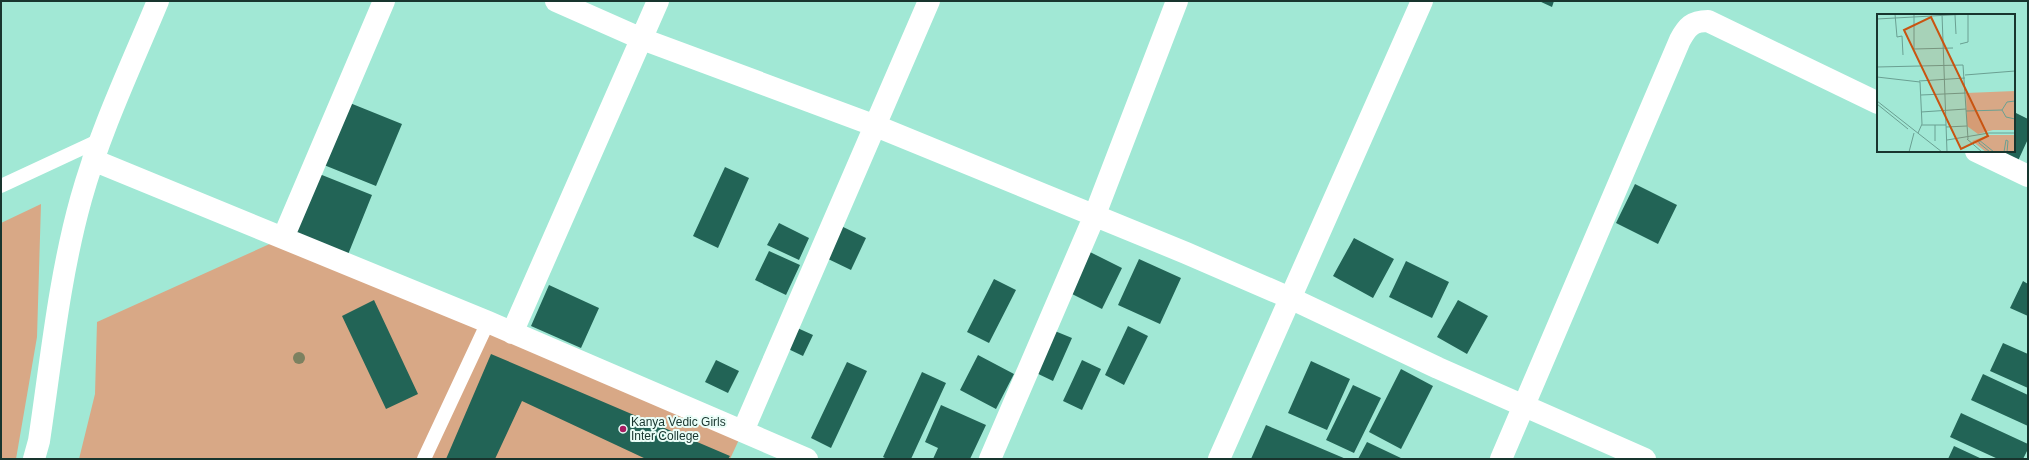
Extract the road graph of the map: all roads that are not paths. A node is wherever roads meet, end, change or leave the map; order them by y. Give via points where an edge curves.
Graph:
1 (158, 1) edge
2 (384, 1) edge
3 (556, 1) edge
4 (658, 1) edge
5 (929, 1) edge
6 (1177, 1) edge
7 (1422, 1) edge
8 (642, 39) junction
9 (1877, 103) edge
10 (876, 126) junction
11 (102, 139) junction
12 (1978, 152) edge
13 (93, 160) junction
14 (2028, 176) edge
15 (1, 186) edge
16 (1094, 217) junction
17 (283, 238) junction
18 (1290, 298) junction
19 (488, 322) junction
20 (512, 333) junction
21 (1524, 406) junction
22 (743, 431) junction
23 (34, 459) edge
24 (424, 459) edge
25 (807, 459) edge
26 (990, 459) edge
27 (1219, 459) edge
28 (1501, 459) edge
29 (1645, 459) edge

1 - 11 street
2 - 17 street
3 - 8 street
4 - 8 street
5 - 10 street
6 - 16 street
7 - 18 street
8 - 10 street
8 - 20 street
9 - 21 street via 1708,21 1697,21 1687,27
10 - 16 street
10 - 22 street
11 - 13 street
11 - 15 lane
12 - 14 street
13 - 17 street
13 - 23 street via 81,200 59,302 39,441
16 - 18 street
16 - 26 street
17 - 19 street
18 - 21 street
18 - 27 street
19 - 20 street
19 - 24 lane
20 - 22 street
21 - 28 street
21 - 29 street
22 - 25 street

